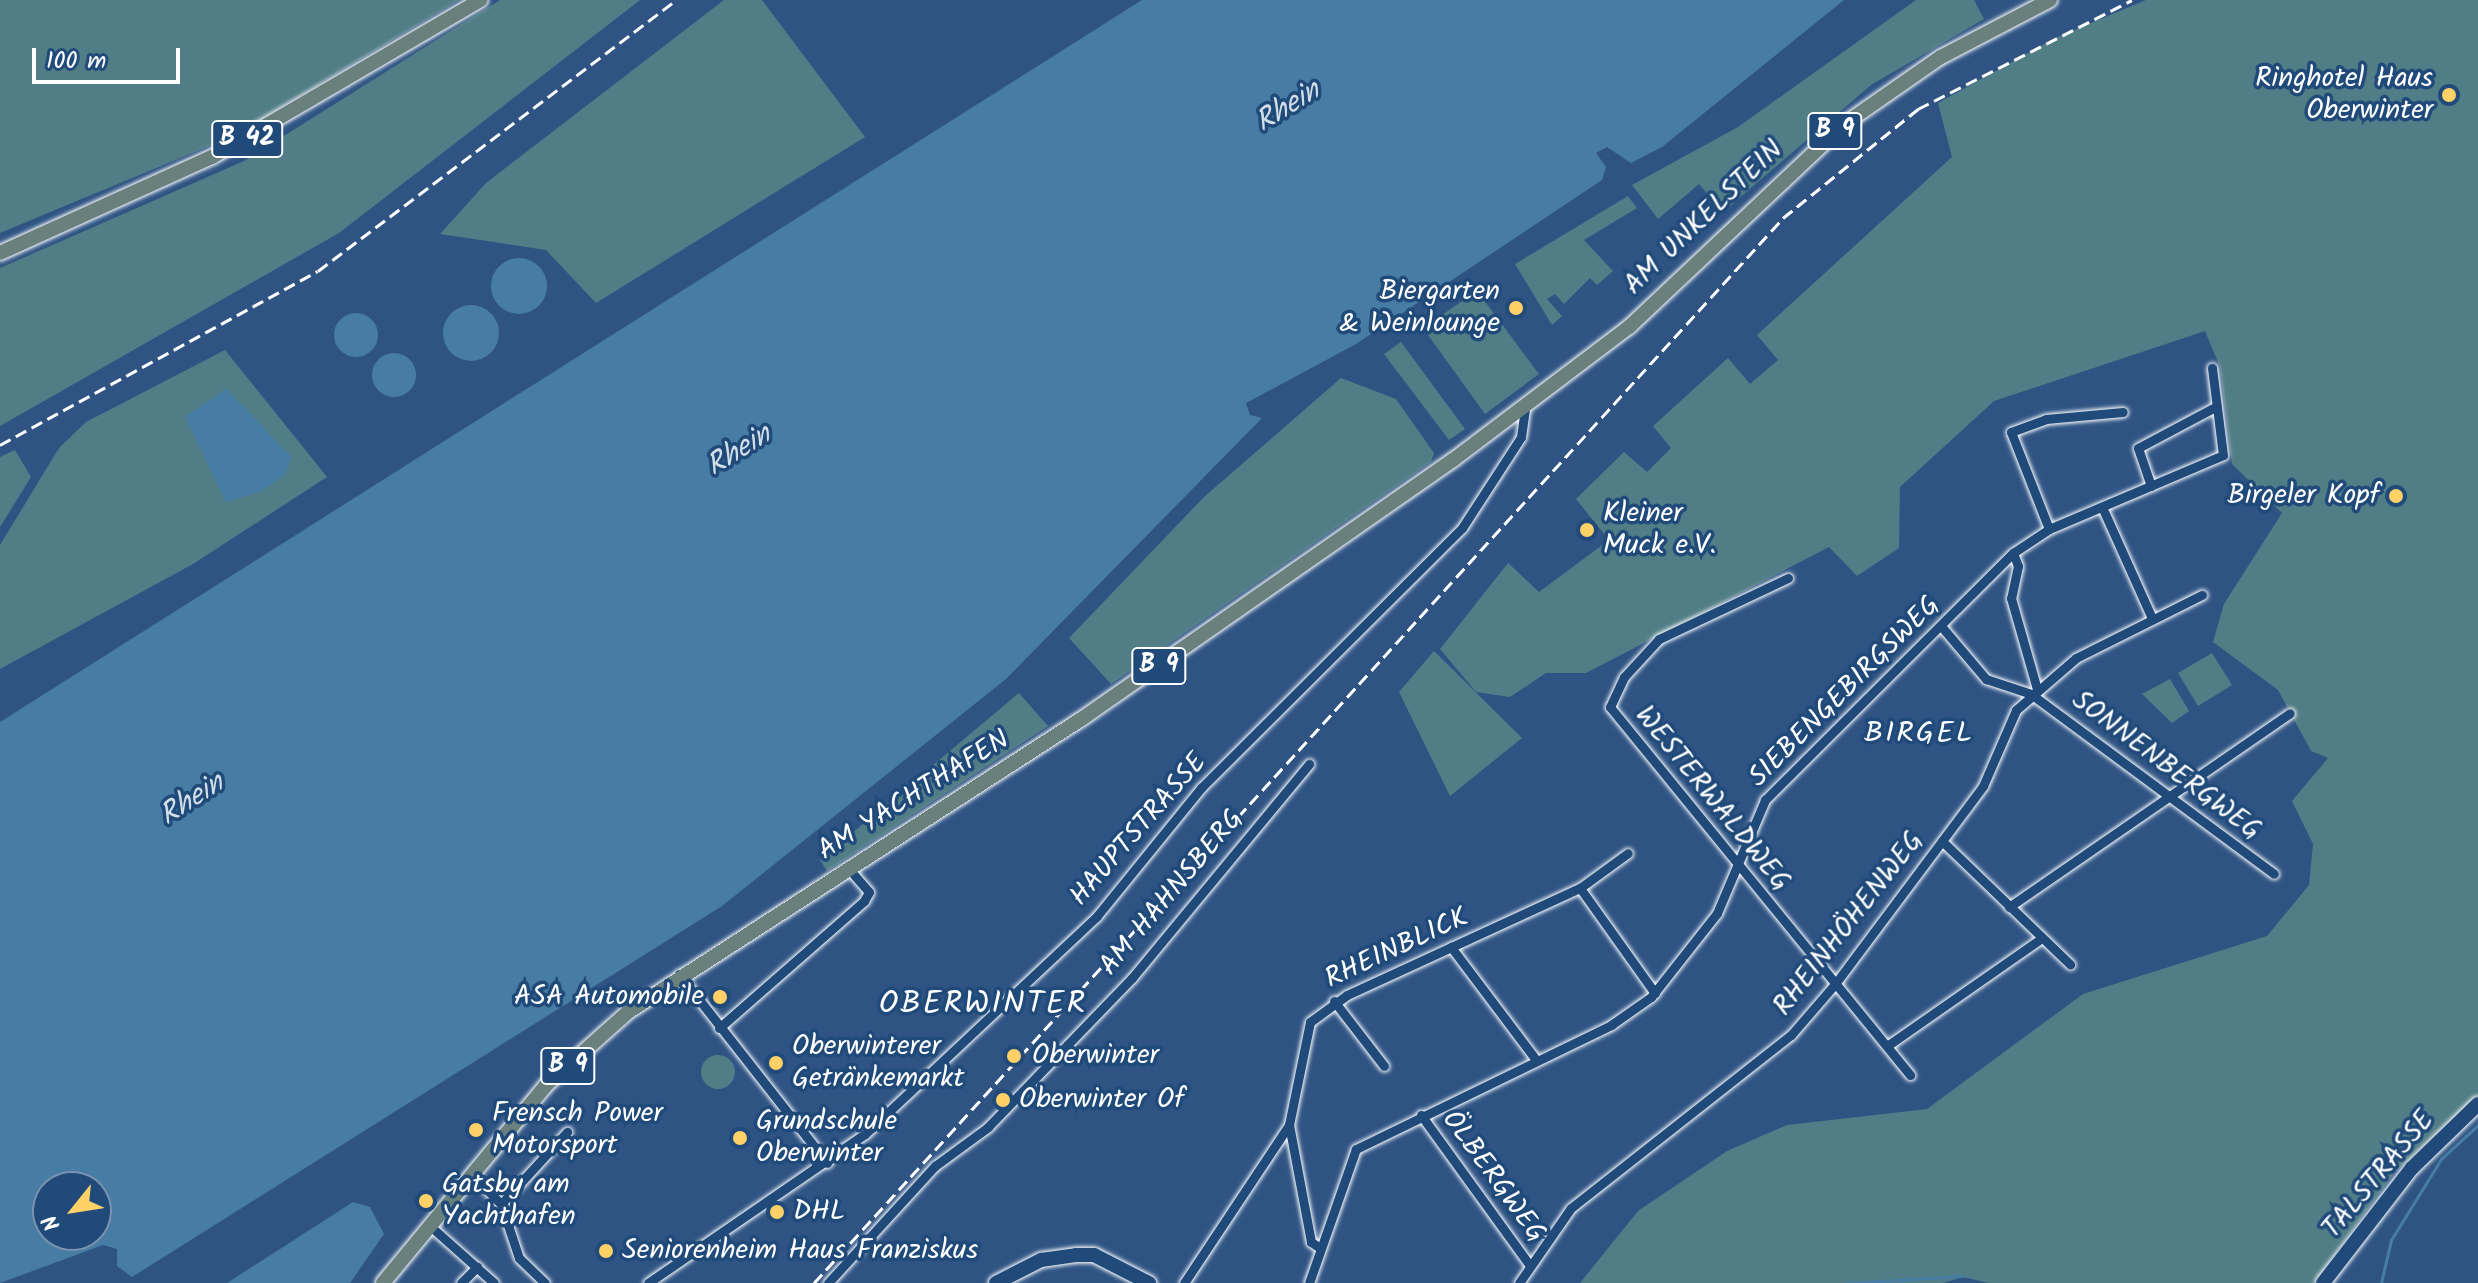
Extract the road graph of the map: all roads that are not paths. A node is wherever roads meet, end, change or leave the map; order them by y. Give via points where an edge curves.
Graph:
1 (481, 0) edge
2 (2050, 0) edge
3 (0, 253) edge
4 (2212, 368) dead end
5 (2217, 406) junction
6 (1525, 408) junction
7 (2123, 412) dead end
8 (2151, 486) junction
9 (2102, 507) junction
10 (2049, 529) junction
11 (2013, 553) junction
12 (1788, 578) dead end
13 (2202, 595) dead end
14 (2152, 618) junction
15 (1941, 626) junction
16 (2034, 692) junction
17 (2290, 713) dead end
18 (1309, 764) dead end
19 (2172, 797) junction
20 (1942, 841) junction
21 (1628, 853) dead end
22 (1736, 865) junction
23 (849, 869) junction
24 (2274, 874) dead end
25 (1580, 888) junction
26 (2009, 907) junction
27 (2039, 940) junction
28 (1451, 947) junction
29 (2070, 964) dead end
30 (679, 974) junction
31 (1835, 984) junction
32 (1655, 993) junction
33 (1334, 1001) junction
34 (719, 1028) junction
35 (1887, 1046) junction
36 (1536, 1060) junction
37 (1384, 1066) dead end
38 (1910, 1075) dead end
39 (2478, 1104) edge
40 (1421, 1115) junction
41 (1289, 1125) junction
42 (567, 1132) dead end
43 (827, 1163) junction
44 (473, 1175) junction
45 (501, 1204) junction
46 (429, 1225) junction
47 (1320, 1248) junction
48 (1529, 1264) junction
49 (477, 1267) junction
50 (383, 1283) edge
51 (461, 1283) edge
52 (494, 1283) edge
53 (545, 1283) edge
54 (649, 1283) edge
55 (828, 1283) edge
56 (996, 1283) edge
57 (1149, 1283) edge
58 (1184, 1283) edge
59 (1309, 1283) edge
60 (1519, 1283) edge
61 (2323, 1283) edge

1 - 3 main road, B 42 via 212,157
2 - 6 main road, AM UNKELSTEIN / B 9 via 1941,57 1843,125 1629,327
4 - 5 street
5 - 8 street, SIEBENGEBIRGSWEG via 2223,455
5 - 8 street via 2138,448
6 - 23 main road, AM YACHTHAFEN / B 9 via 1147,675
6 - 43 street, HAUPTSTRASSE via 1523,433 1496,482 1411,585 1201,788 1097,916
7 - 10 street via 2046,419 2011,432
8 - 9 street, SIEBENGEBIRGSWEG
9 - 10 street, SIEBENGEBIRGSWEG
9 - 14 street
10 - 11 street, SIEBENGEBIRGSWEG
11 - 15 street, SIEBENGEBIRGSWEG
11 - 16 street via 2018,566 2011,598
12 - 22 street, WESTERWALDWEG via 1659,639 1609,701
13 - 14 street, RHEINHÖHENWEG
14 - 16 street, RHEINHÖHENWEG via 2076,658
15 - 16 street, SONNENBERGWEG via 1986,679
15 - 22 street, SIEBENGEBIRGSWEG via 1765,800
16 - 19 street, SONNENBERGWEG
16 - 20 street, RHEINHÖHENWEG
17 - 19 street
18 - 55 street, AM HAHNSBERG via 1132,978 988,1127 935,1166
19 - 24 street, SONNENBERGWEG
19 - 26 street
20 - 26 street
20 - 31 street, RHEINHÖHENWEG
21 - 25 street, RHEINBLICK
22 - 31 street, WESTERWALDWEG
22 - 32 street, SIEBENGEBIRGSWEG via 1710,924
23 - 30 main road, AM YACHTHAFEN / B 9
23 - 34 street via 869,892 864,901
25 - 28 street, RHEINBLICK
25 - 32 street
26 - 27 street
27 - 29 street
27 - 35 street
28 - 33 street, RHEINBLICK
28 - 36 street
30 - 34 street
30 - 44 main road, AM YACHTHAFEN / B 9 via 546,1085
31 - 35 street, WESTERWALDWEG
31 - 48 street, RHEINHÖHENWEG via 1791,1035 1571,1208
32 - 36 street, SIEBENGEBIRGSWEG via 1611,1025
33 - 37 street
33 - 41 street, RHEINBLICK via 1303,1036
34 - 43 street
35 - 38 street, WESTERWALDWEG
36 - 40 street, SIEBENGEBIRGSWEG
39 - 61 street, TALSTRASSE via 2412,1168
40 - 47 street, SIEBENGEBIRGSWEG via 1356,1149
40 - 48 street, ÖLBERGWEG
41 - 47 street, RHEINBLICK via 1311,1242
41 - 58 street
42 - 45 street
43 - 54 street, HAUPTSTRASSE
44 - 45 street
44 - 46 main road, AM YACHTHAFEN / B 9
45 - 53 street via 519,1258
46 - 49 street
46 - 50 main road, AM YACHTHAFEN / B 9
47 - 59 street, SIEBENGEBIRGSWEG
48 - 60 street, RHEINHÖHENWEG
49 - 51 street
49 - 52 street
56 - 57 street via 1041,1260 1076,1255 1094,1255

